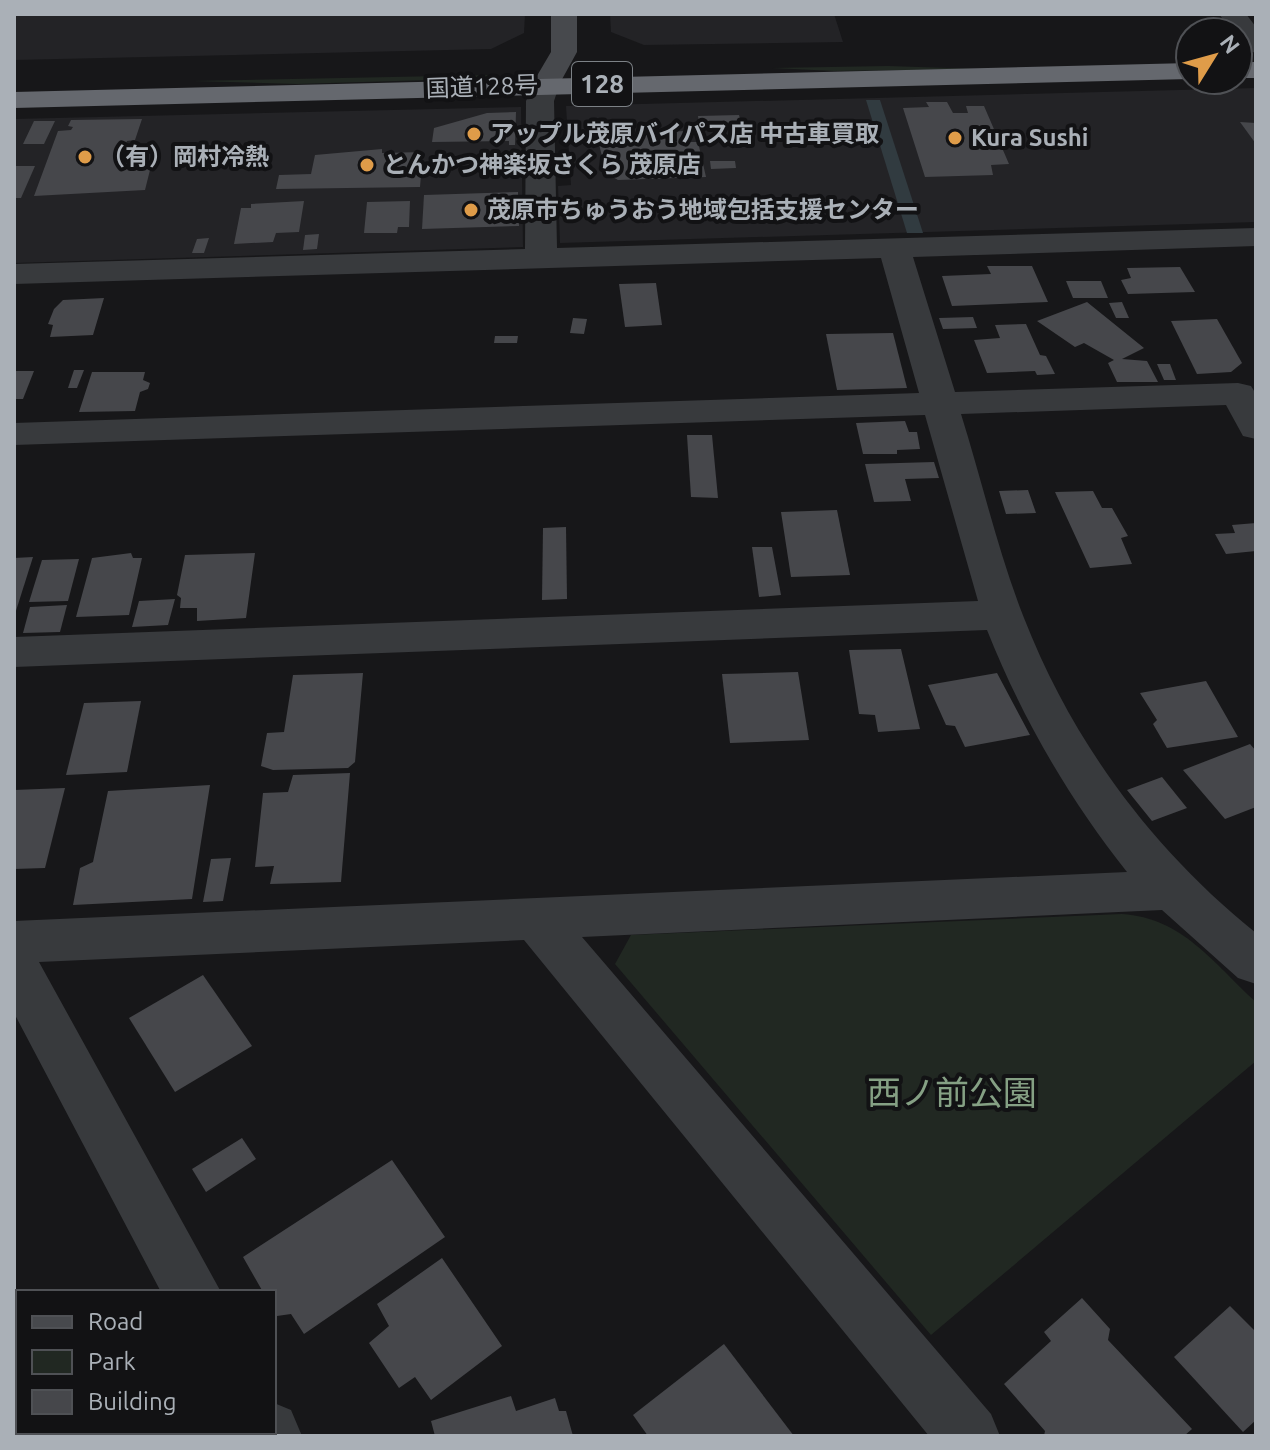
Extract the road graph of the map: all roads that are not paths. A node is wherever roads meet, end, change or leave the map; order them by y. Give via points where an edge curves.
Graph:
1 (564, 14) edge
2 (1232, 14) edge
3 (1256, 47) edge
4 (1174, 52) edge
5 (1174, 71) edge
6 (552, 74) junction
7 (14, 78) edge
8 (14, 100) edge
9 (1256, 237) edge
10 (894, 246) junction
11 (541, 258) junction
12 (14, 274) edge
13 (943, 403) junction
14 (1256, 428) edge
15 (14, 434) edge
16 (1002, 615) junction
17 (14, 652) edge
18 (1172, 890) junction
19 (535, 917) junction
20 (14, 942) edge
21 (1256, 963) edge
22 (14, 964) edge
23 (191, 1290) edge
24 (969, 1436) edge

1 - 6 street via 564,52
2 - 3 street
4 - 6 highway, 国道128号 / 128
5 - 6 highway, 国道128号 / 128
6 - 7 highway, 国道128号 / 128
6 - 8 highway, 国道128号 / 128
6 - 11 street via 540,101
9 - 10 street
10 - 11 street
10 - 13 street
11 - 12 street
13 - 14 street via 1238,394
13 - 15 street
13 - 16 street
16 - 17 street
16 - 18 street via 1019,661 1068,750
18 - 19 street
18 - 21 street
19 - 20 street
19 - 24 street
22 - 23 street

